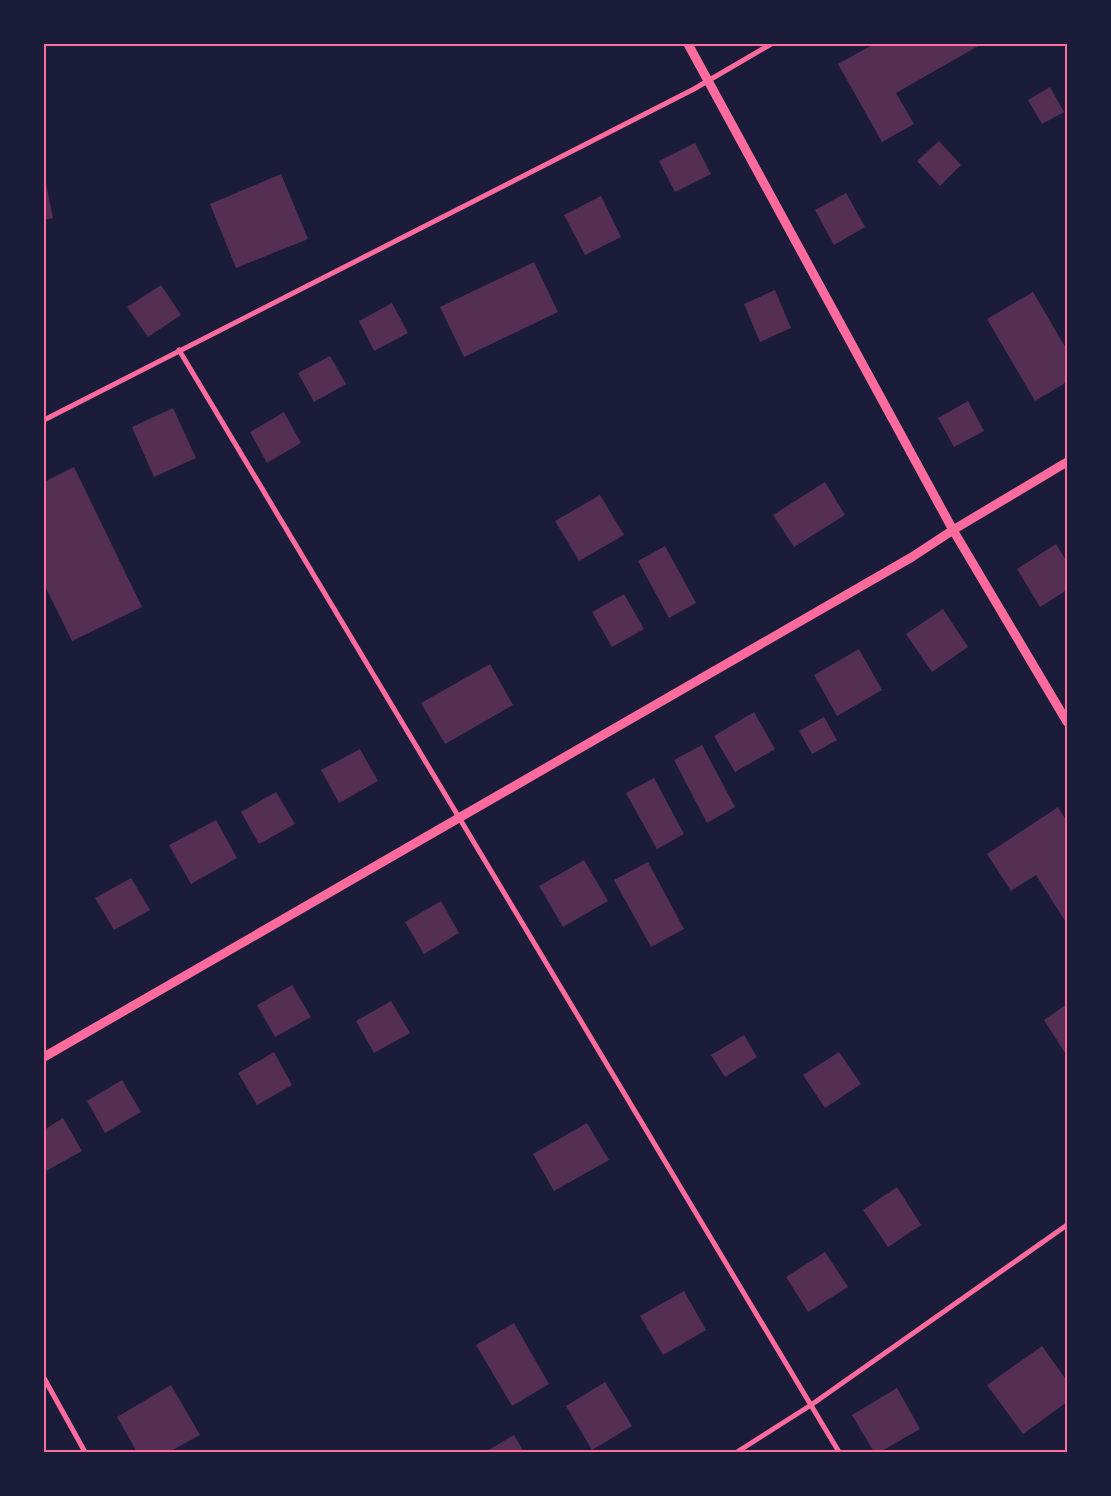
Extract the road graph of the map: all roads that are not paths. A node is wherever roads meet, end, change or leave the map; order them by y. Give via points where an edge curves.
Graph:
1 (688, 44) edge
2 (771, 44) edge
3 (709, 79) junction
4 (179, 350) junction
5 (44, 420) edge
6 (1067, 462) edge
7 (953, 530) junction
8 (1067, 722) edge
9 (458, 817) junction
10 (44, 1057) edge
11 (1067, 1224) edge
12 (44, 1378) edge
13 (811, 1405) junction
14 (85, 1452) edge
15 (737, 1452) edge
16 (839, 1452) edge

1 - 3 street
2 - 3 street
3 - 4 street
3 - 7 street
4 - 5 street
4 - 9 street
6 - 7 street
7 - 8 street
7 - 9 street via 912,557
9 - 10 street
9 - 13 street
11 - 13 street
12 - 14 street
13 - 15 street
13 - 16 street

